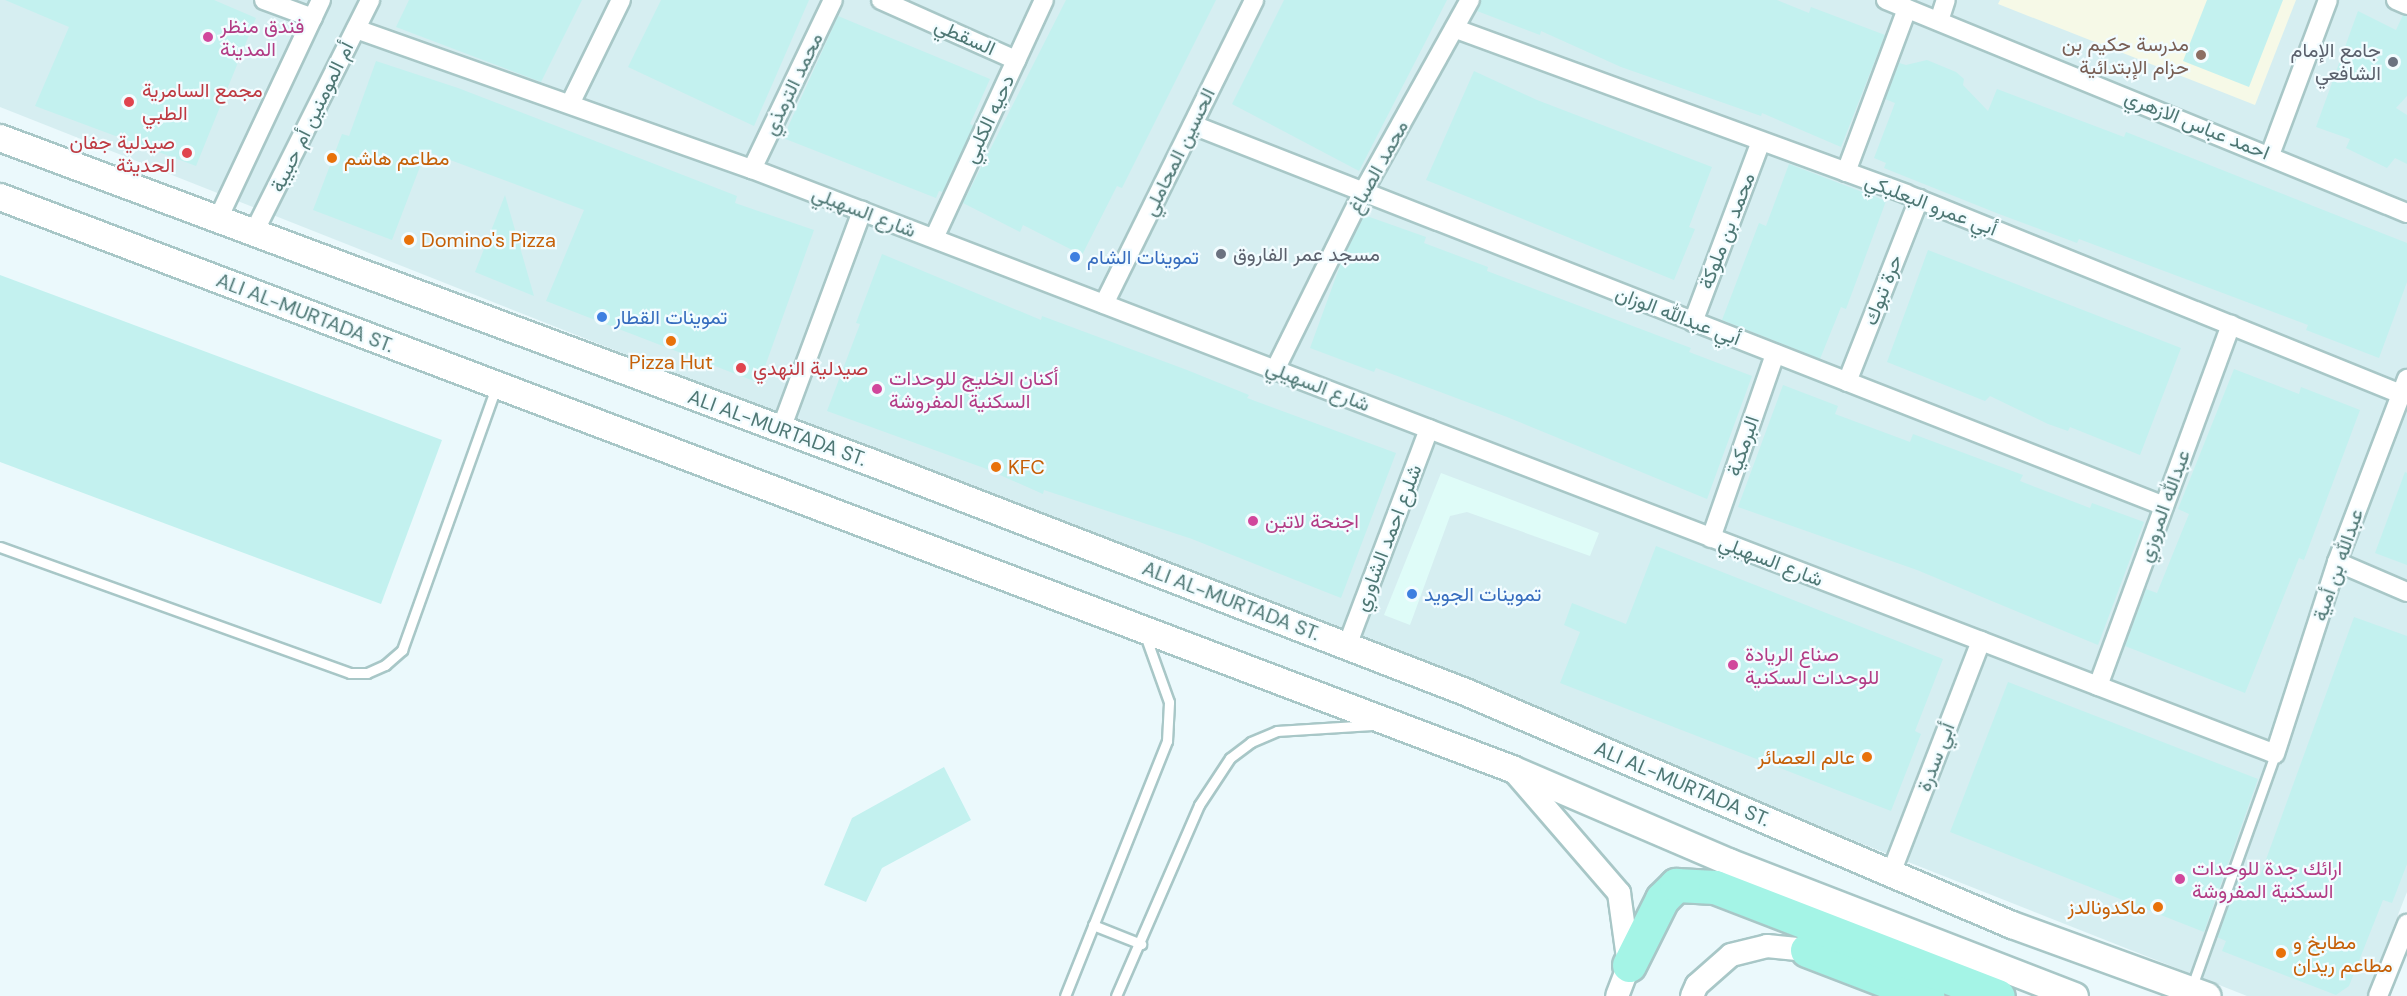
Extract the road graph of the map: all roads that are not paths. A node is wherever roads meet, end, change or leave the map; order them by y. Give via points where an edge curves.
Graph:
1 (264, 0) edge
2 (321, 0) edge
3 (370, 0) edge
4 (621, 0) edge
5 (833, 0) edge
6 (881, 0) edge
7 (1044, 0) edge
8 (1254, 0) edge
9 (1470, 0) edge
10 (1886, 0) edge
11 (1946, 0) edge
12 (2328, 0) edge
13 (2396, 0) edge
14 (2407, 5) edge
15 (1907, 9) junction
16 (313, 18) junction
17 (1939, 21) junction
18 (356, 29) junction
19 (1456, 29) junction
20 (1016, 60) junction
21 (570, 104) junction
22 (1193, 125) junction
23 (0, 138) edge
24 (1761, 141) junction
25 (2270, 154) junction
26 (752, 169) junction
27 (1846, 172) junction
28 (1363, 192) junction
29 (0, 197) edge
30 (1919, 199) junction
31 (862, 211) junction
32 (2407, 213) edge
33 (217, 221) junction
34 (250, 233) junction
35 (934, 238) junction
36 (1104, 304) junction
37 (1693, 322) junction
38 (2231, 325) junction
39 (1775, 354) junction
40 (1275, 370) junction
41 (1847, 382) junction
42 (496, 386) junction
43 (2404, 387) edge
44 (781, 429) junction
45 (1429, 429) junction
46 (2164, 506) junction
47 (1711, 538) junction
48 (0, 547) edge
49 (2337, 562) junction
50 (2407, 592) edge
51 (1143, 630) junction
52 (1981, 641) junction
53 (1347, 646) junction
54 (2098, 686) junction
55 (1392, 724) junction
56 (2276, 754) junction
57 (1512, 769) junction
58 (1891, 873) junction
59 (2407, 924) edge
60 (1093, 925) junction
61 (1141, 944) junction
62 (1807, 950) joint
63 (1629, 965) junction
64 (2198, 993) edge
65 (1065, 996) edge
66 (1116, 996) edge
67 (1617, 996) edge
68 (1692, 996) edge
69 (1927, 996) edge
70 (1998, 996) edge
71 (2075, 996) edge
72 (2378, 996) edge

1 - 16 street
2 - 16 street, أم المومنين أم حبيبة
3 - 18 street, أم المومنين أم حبيبة
4 - 21 street
5 - 26 street, محمد الترمذي
6 - 20 street, السقطي
7 - 20 street, دحيه الكلبي
8 - 22 street, الحسين المحاملي
9 - 19 street, محمد الصباغ
10 - 15 street, احمد عباس الازهري
11 - 17 street
12 - 25 street
13 - 14 street
15 - 17 street, احمد عباس الازهري
15 - 27 street
16 - 33 street, أم المومنين أم حبيبة
17 - 25 street, احمد عباس الازهري
18 - 21 street, شارع السهيلي
18 - 34 street, أم المومنين أم حبيبة
19 - 24 street, أبي عمرو البعلبكي
19 - 28 street, محمد الصباغ
20 - 35 street, دحيه الكلبي
21 - 26 street, شارع السهيلي
22 - 28 street, أبي عبدالله الوزان
22 - 36 street, الحسين المحاملي
23 - 33 main road, ALI AL-MURTADA ST.
24 - 27 street, أبي عمرو البعلبكي
24 - 37 street, محمد بن ملوكة
25 - 32 street, احمد عباس الازهري
26 - 31 street, شارع السهيلي
27 - 30 street, أبي عمرو البعلبكي
28 - 37 street, أبي عبدالله الوزان
28 - 40 street, محمد الصباغ
29 - 42 main road, ALI AL-MURTADA ST.
30 - 38 street, أبي عمرو البعلبكي
30 - 41 street, حرة تبوك
31 - 35 street, شارع السهيلي
31 - 44 street
33 - 34 main road, ALI AL-MURTADA ST.
34 - 44 main road, ALI AL-MURTADA ST.
35 - 36 street, شارع السهيلي
36 - 40 street, شارع السهيلي
37 - 39 street, أبي عبدالله الوزان
38 - 43 street, أبي عمرو البعلبكي
38 - 46 street, عبدالله المروزي
39 - 41 street, أبي عبدالله الوزان
39 - 47 street, البرمكية
40 - 45 street, شارع السهيلي
41 - 46 street, أبي عبدالله الوزان
42 - 48 lane via 402,650 385,665 367,673 350,673
42 - 51 main road, ALI AL-MURTADA ST.
43 - 49 street, عبدالله بن أمية
44 - 53 main road, ALI AL-MURTADA ST.
45 - 47 street, شارع السهيلي
45 - 53 street, شلرع احمد الشاوري
46 - 54 street, عبدالله المروزي
47 - 52 street, شارع السهيلي
49 - 50 street
49 - 56 street, عبدالله بن أمية
51 - 55 main road, ALI AL-MURTADA ST.
51 - 60 lane via 1169,702 1167,741
52 - 54 street, شارع السهيلي
52 - 58 street, أبي سدرة
53 - 58 main road, ALI AL-MURTADA ST. via 1463,691
54 - 56 street, شارع السهيلي
55 - 57 main road, ALI AL-MURTADA ST.
55 - 61 lane via 1277,731 1251,742 1230,758 1199,805
56 - 64 lane
57 - 63 street via 1619,893
57 - 71 main road, ALI AL-MURTADA ST. via 1730,862
58 - 64 main road, ALI AL-MURTADA ST. via 2012,925
59 - 72 street
60 - 61 lane
60 - 65 lane
61 - 66 lane
62 - 68 street via 1767,946 1731,955 1697,986
62 - 69 highway
63 - 67 street
63 - 70 highway via 1662,899 1676,885 1715,886

